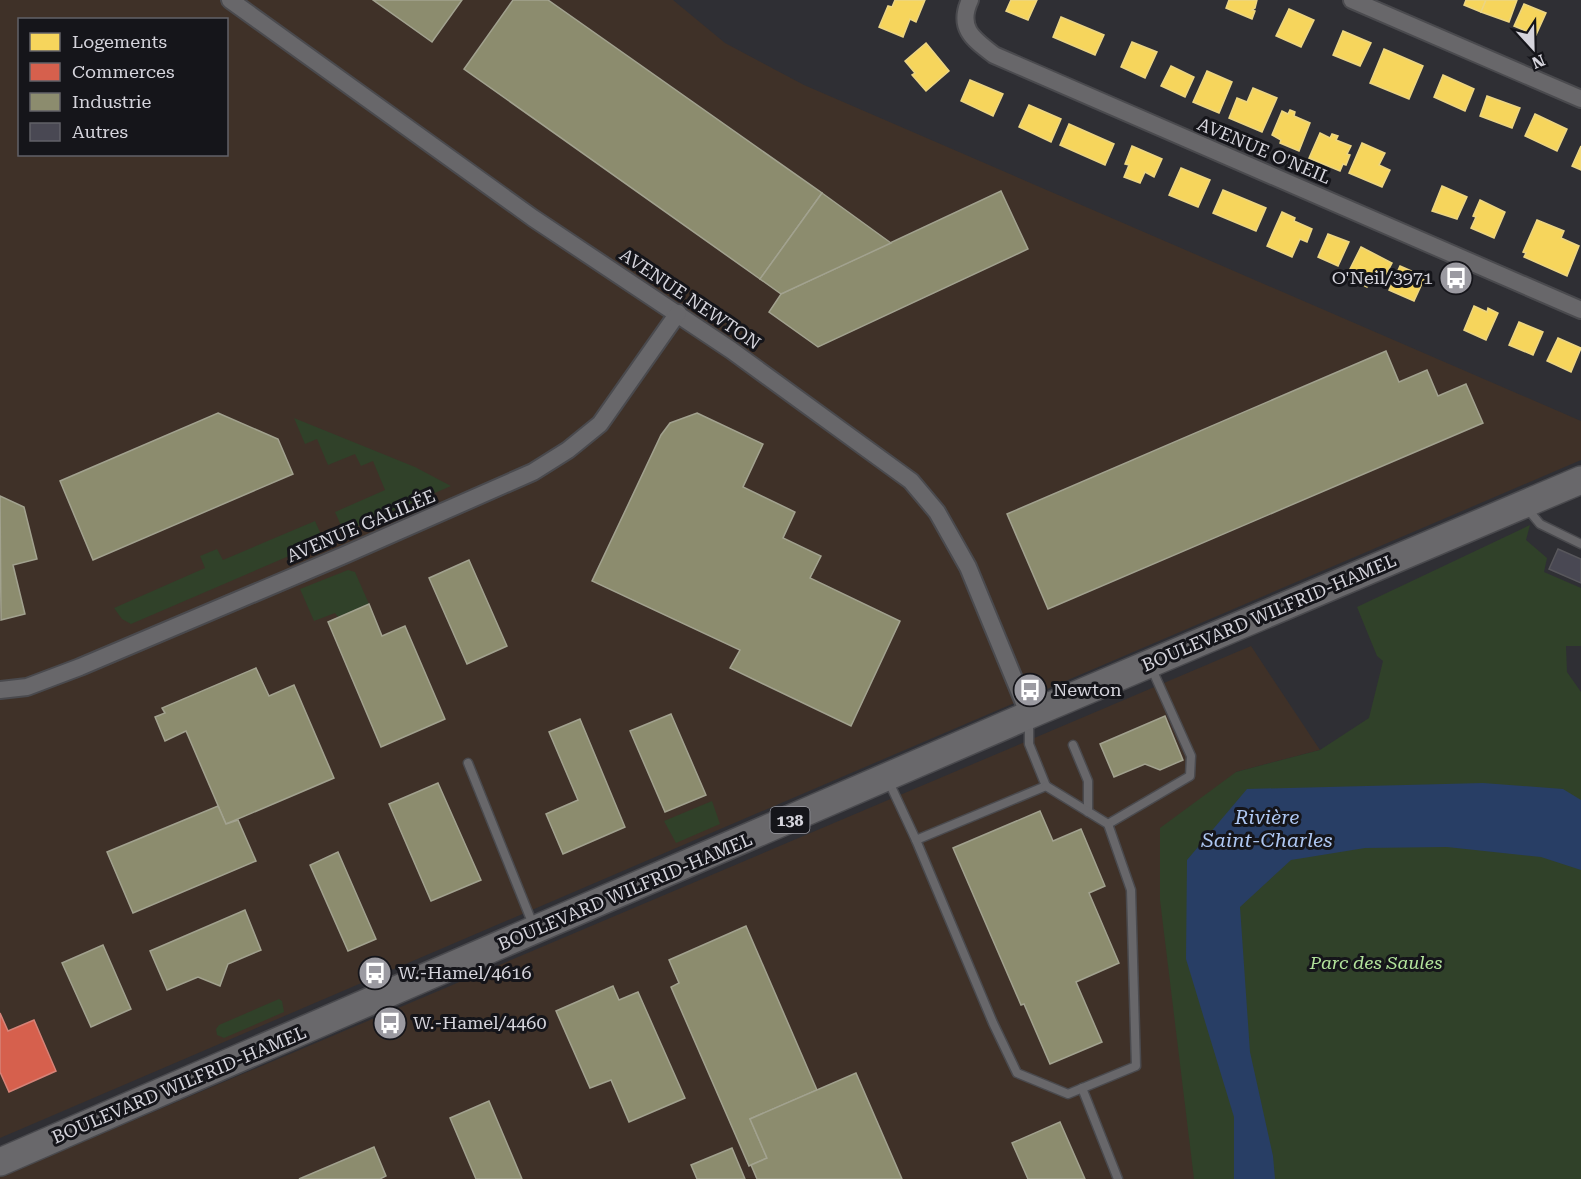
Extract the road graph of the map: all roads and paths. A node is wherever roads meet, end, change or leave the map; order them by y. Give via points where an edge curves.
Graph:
1 (230, 0) edge
2 (970, 0) edge
3 (1352, 0) edge
4 (1581, 99) edge
5 (1581, 310) edge
6 (678, 313) junction
7 (1581, 480) edge
8 (1524, 504) junction
9 (1581, 543) edge
10 (1149, 663) junction
11 (0, 690) edge
12 (1029, 716) junction
13 (1073, 745) dead end
14 (468, 763) dead end
15 (887, 778) junction
16 (1046, 786) junction
17 (1088, 812) junction
18 (1108, 824) junction
19 (916, 840) junction
20 (536, 930) junction
21 (1082, 1088) junction
22 (0, 1162) edge
23 (1118, 1179) edge

1 - 6 street, AVENUE NEWTON via 533,218
2 - 5 street, AVENUE O'NEIL via 964,13 968,31 994,55
3 - 4 street
6 - 11 street, AVENUE GALILÉE via 600,424 534,472 80,667 27,687
6 - 12 street, AVENUE NEWTON via 911,481 938,512 968,567
7 - 8 main road, BOULEVARD WILFRID-HAMEL / 138
8 - 9 lane via 1540,524
8 - 10 main road, BOULEVARD WILFRID-HAMEL / 138
10 - 12 main road, BOULEVARD WILFRID-HAMEL / 138
10 - 18 lane via 1191,756 1190,776
12 - 15 main road, BOULEVARD WILFRID-HAMEL / 138
12 - 16 lane via 1029,744
13 - 17 lane via 1088,781
14 - 20 lane
15 - 19 lane
15 - 20 main road, BOULEVARD WILFRID-HAMEL / 138
16 - 17 lane
16 - 19 lane
17 - 18 lane
18 - 21 lane via 1131,890 1136,1066
19 - 21 lane via 1017,1073 1068,1094
20 - 22 main road, BOULEVARD WILFRID-HAMEL / 138
21 - 23 lane

